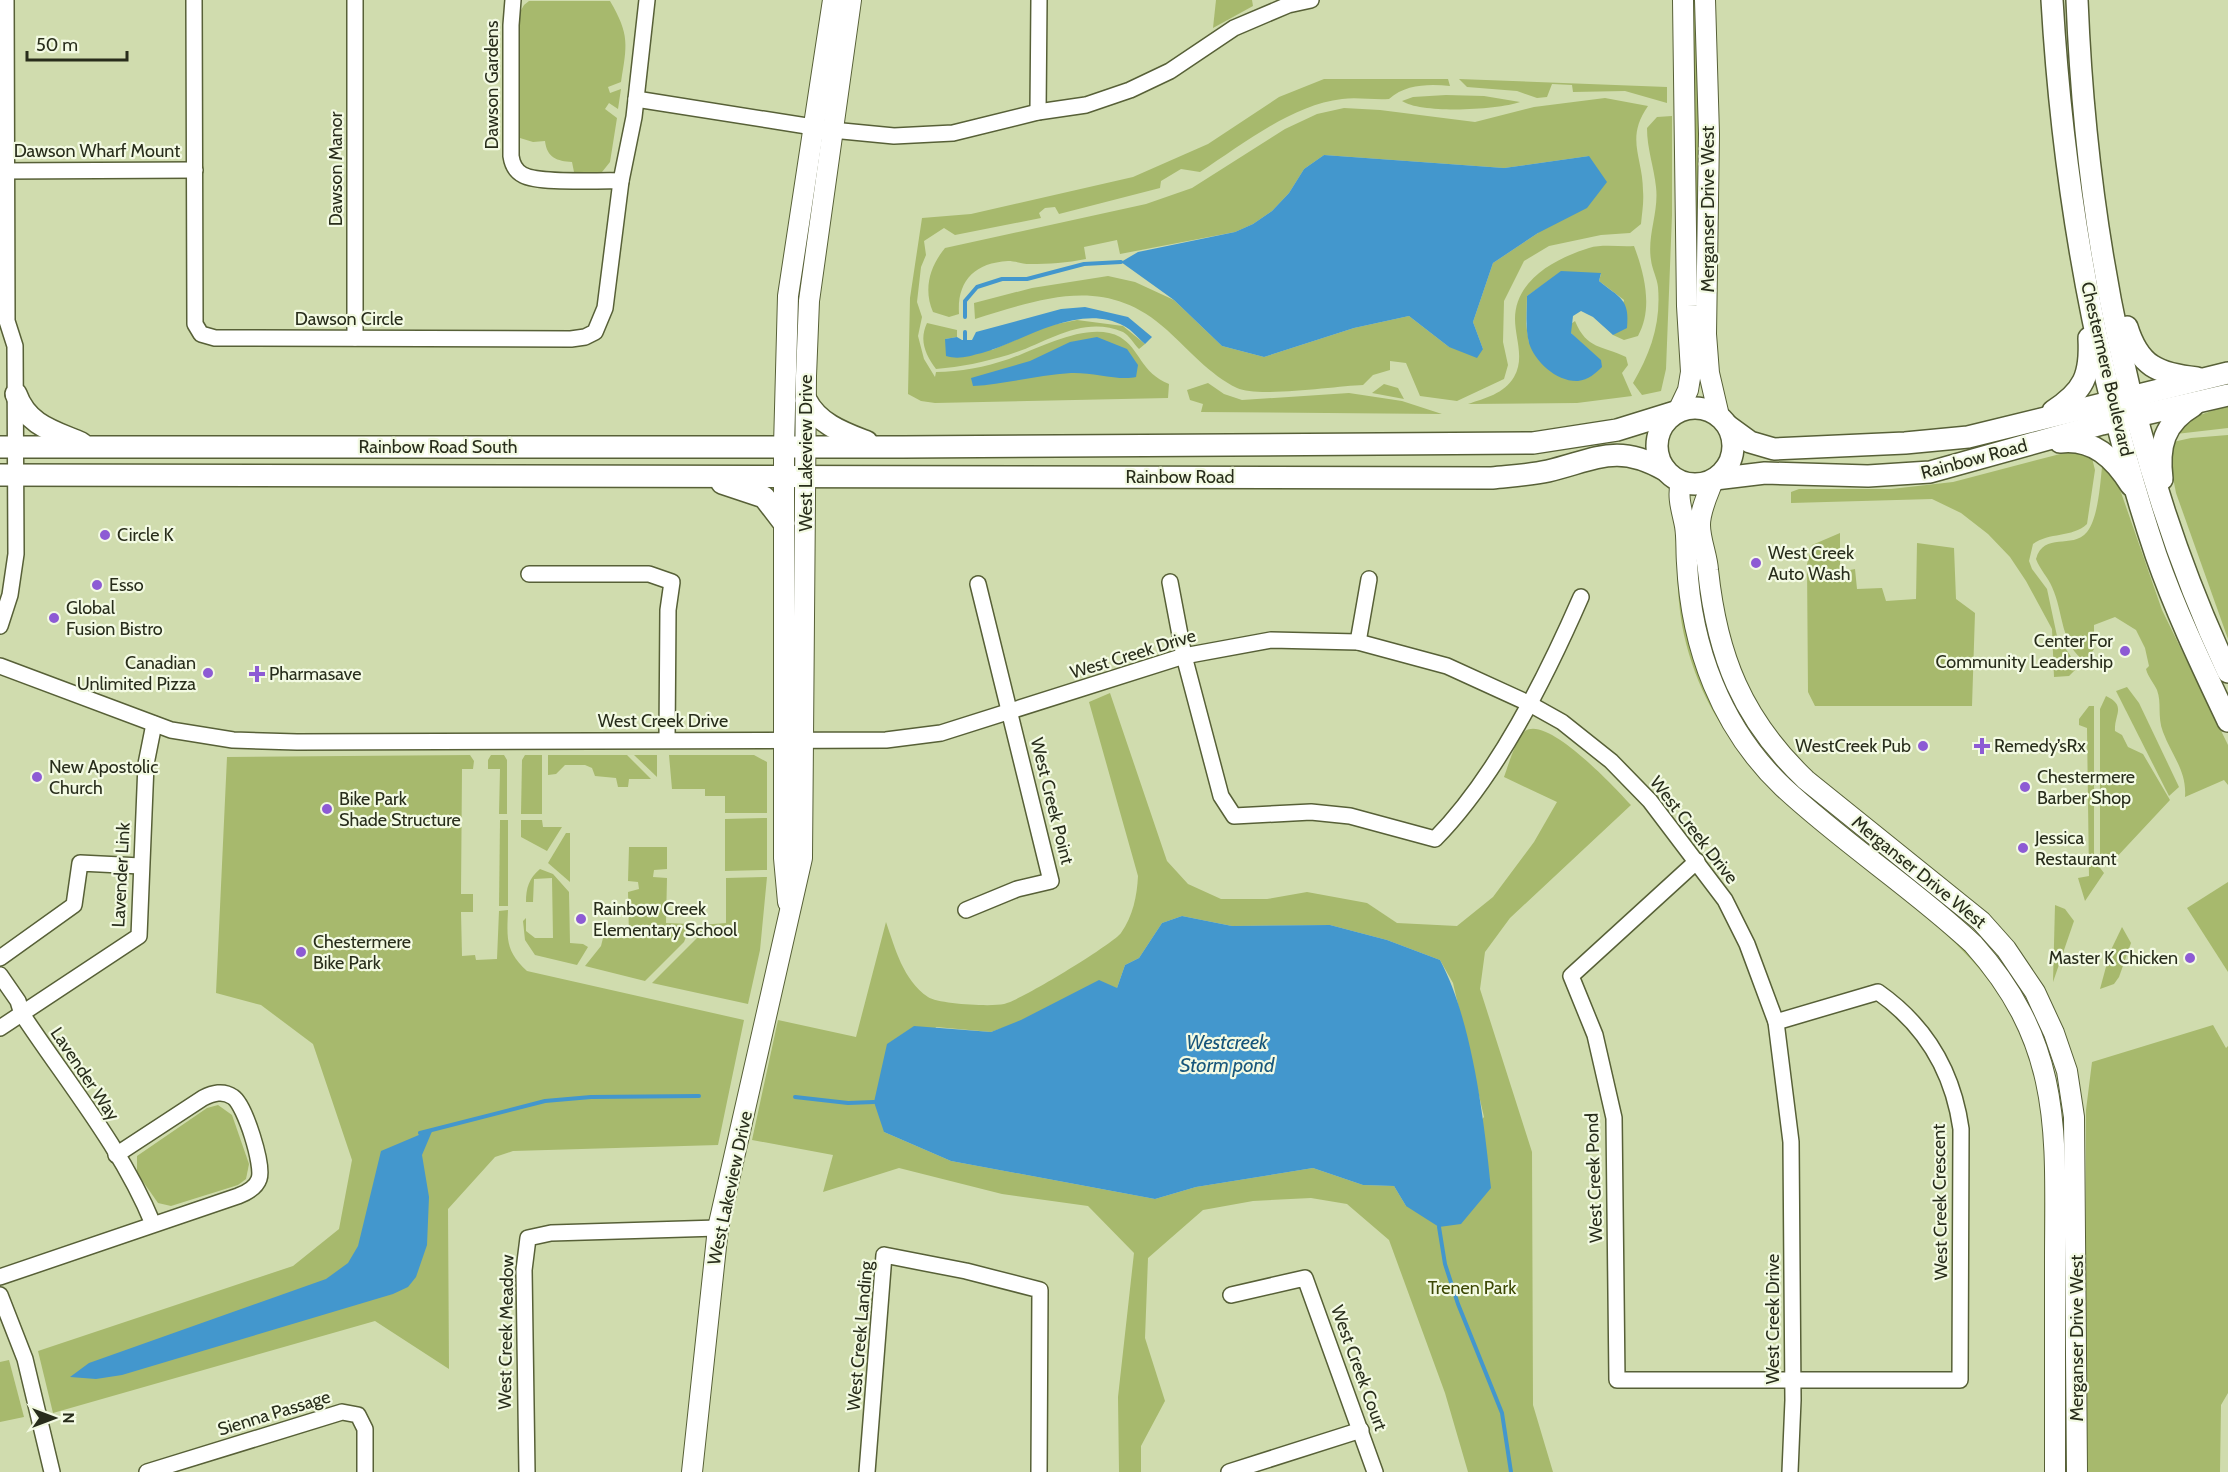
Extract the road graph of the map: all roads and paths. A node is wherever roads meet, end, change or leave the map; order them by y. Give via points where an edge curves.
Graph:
1 (6, 0) edge
2 (194, 0) edge
3 (355, 0) edge
4 (513, 0) edge
5 (647, 0) edge
6 (832, 0) edge
7 (851, 0) edge
8 (1039, 0) edge
9 (1311, 0) edge
10 (1683, 0) edge
11 (1705, 0) edge
12 (2052, 0) edge
13 (2077, 0) edge
14 (636, 99) junction
15 (1038, 112) junction
16 (823, 129) junction
17 (195, 170) junction
18 (3, 171) edge
19 (621, 181) junction
20 (2101, 243) junction
21 (2079, 250) junction
22 (7, 321) junction
23 (0, 335) edge
24 (355, 338) junction
25 (2228, 373) edge
26 (2206, 378) junction
27 (16, 394) junction
28 (2228, 395) edge
29 (806, 400) junction
30 (2198, 402) junction
31 (2125, 409) junction
32 (1676, 412) junction
33 (2042, 417) junction
34 (1724, 421) junction
35 (784, 446) junction
36 (807, 446) junction
37 (876, 446) junction
38 (89, 447) junction
39 (2003, 451) junction
40 (10, 460) edge
41 (689, 475) junction
42 (806, 475) junction
43 (784, 476) junction
44 (1673, 476) junction
45 (1714, 480) junction
46 (2138, 497) junction
47 (2166, 518) junction
48 (784, 523) junction
49 (529, 574) dead end
50 (1369, 579) dead end
51 (1170, 582) dead end
52 (978, 584) dead end
53 (1581, 597) dead end
54 (0, 626) edge
55 (1358, 642) junction
56 (1184, 656) junction
57 (0, 666) edge
58 (2228, 672) edge
59 (1528, 703) junction
60 (1010, 712) junction
61 (2228, 721) edge
62 (154, 724) junction
63 (1754, 738) junction
64 (667, 740) junction
65 (794, 740) junction
66 (1893, 850) junction
67 (1697, 861) junction
68 (141, 866) junction
69 (1880, 866) junction
70 (966, 910) dead end
71 (0, 958) edge
72 (0, 975) edge
73 (2044, 1009) junction
74 (22, 1014) junction
75 (2025, 1016) junction
76 (1776, 1022) junction
77 (0, 1028) edge
78 (116, 1155) junction
79 (153, 1224) junction
80 (718, 1228) junction
81 (0, 1277) edge
82 (0, 1295) edge
83 (1231, 1295) dead end
84 (1793, 1380) junction
85 (1361, 1430) junction
86 (52, 1472) edge
87 (147, 1472) edge
88 (365, 1472) edge
89 (527, 1472) edge
90 (692, 1472) edge
91 (867, 1472) edge
92 (1039, 1472) edge
93 (1229, 1472) edge
94 (1375, 1472) edge
95 (1790, 1472) edge
96 (2055, 1472) edge
97 (2077, 1472) edge

1 - 18 street
2 - 17 street, Dawson Circle
3 - 24 street, Dawson Manor
4 - 19 street, Dawson Gardens via 514,166 523,175 538,178
5 - 14 street, Dawson Circle
6 - 16 street, West Lakeview Drive
7 - 16 street, West Lakeview Drive
8 - 15 street
9 - 15 street via 1288,5 1234,28 1170,71 1130,90 1086,105
10 - 32 street, Merganser Drive West via 1691,372 1688,390
11 - 34 street, Merganser Drive West via 1709,134 1706,334 1709,373
12 - 21 main road, Chestermere Boulevard via 2061,120
13 - 20 main road, Chestermere Boulevard
14 - 16 street
14 - 19 street, Dawson Circle
15 - 16 street via 927,136
16 - 29 street, West Lakeview Drive via 809,301
16 - 35 street, West Lakeview Drive via 788,296
17 - 18 street, Dawson Wharf Mount
17 - 24 street, Dawson Circle via 196,329 215,338
18 - 22 street
19 - 24 street, Dawson Circle via 605,308 595,332 571,339
20 - 26 main road via 2132,344 2140,357 2163,372
20 - 31 main road, Chestermere Boulevard
21 - 31 main road, Chestermere Boulevard
21 - 33 main road via 2089,363 2077,394
22 - 23 street
22 - 27 street via 15,346
25 - 26 main road, Rainbow Road
26 - 31 main road, Rainbow Road
27 - 38 main road via 23,410 37,424
27 - 40 street
28 - 30 main road, Rainbow Road
29 - 36 street, West Lakeview Drive
29 - 37 main road via 830,426
30 - 31 main road, Rainbow Road
30 - 47 main road via 2177,415 2166,432 2161,471
31 - 33 main road, Rainbow Road
31 - 39 main road, Rainbow Road
31 - 46 main road, Chestermere Boulevard
31 - 47 main road, Chestermere Boulevard
32 - 34 main road via 1699,407
32 - 37 main road, Rainbow Road via 1617,430 1533,443
32 - 44 main road via 1658,434 1657,453
33 - 34 main road, Rainbow Road via 1952,439 1784,449 1756,445
34 - 45 main road via 1733,448 1731,459
35 - 36 main road, Rainbow Road South
35 - 38 main road, Rainbow Road South
35 - 43 street, West Lakeview Drive
36 - 37 main road, Rainbow Road South
36 - 42 street, West Lakeview Drive
38 - 40 main road, Rainbow Road South
39 - 45 main road, Rainbow Road via 1915,475 1765,473
39 - 46 main road via 2068,441 2087,443 2102,450 2122,471
40 - 41 main road, Rainbow Road South
40 - 54 street via 14,576
41 - 43 main road, Rainbow Road
41 - 48 main road via 764,497
42 - 43 main road, Rainbow Road
42 - 44 main road, Rainbow Road via 1492,478 1545,472 1617,454 1637,456
42 - 65 street, West Lakeview Drive
43 - 48 street, West Lakeview Drive
44 - 45 main road via 1701,484
44 - 63 street, Merganser Drive West via 1685,526 1689,598 1708,673 1721,702
45 - 63 street, Merganser Drive West via 1700,524 1715,625
46 - 61 main road, Chestermere Boulevard via 2177,610
47 - 58 main road, Chestermere Boulevard
48 - 65 street, West Lakeview Drive
49 - 64 street via 649,574 672,582 668,610
50 - 55 street
51 - 56 street
52 - 60 street
53 - 59 street
55 - 56 street, West Creek Drive via 1272,640
55 - 59 street, West Creek Drive via 1447,666
56 - 59 street via 1221,796 1234,816 1311,812 1350,816 1435,839 1459,815 1479,786
56 - 60 street, West Creek Drive
57 - 62 street, West Creek Drive
59 - 67 street, West Creek Drive via 1562,722 1611,761 1650,801
60 - 65 street, West Creek Drive via 941,733 886,740
60 - 70 street, West Creek Point via 1051,881 1017,889
62 - 64 street, West Creek Drive via 197,736 233,740
62 - 68 street, Lavender Link via 146,764
63 - 66 street, Merganser Drive West via 1779,754
63 - 69 street, Merganser Drive West via 1783,787
64 - 65 street, West Creek Drive
65 - 80 street, West Lakeview Drive via 784,858 789,907
66 - 69 street
66 - 73 street, Merganser Drive West via 1981,921 2019,966
67 - 76 street, West Creek Drive via 1725,900 1747,944
67 - 84 street, West Creek Pond via 1571,976 1595,1035 1614,1118 1617,1380
68 - 71 street via 80,863 74,905
68 - 74 street, Lavender Link via 139,936
69 - 75 street, Merganser Drive West via 1973,944 1996,969
72 - 74 street, Lavender Way
73 - 75 street
73 - 97 street, Merganser Drive West via 2067,1071 2074,1117
74 - 77 street, Lavender Link
74 - 78 street, Lavender Way
75 - 96 street, Merganser Drive West via 2044,1070 2055,1131
76 - 84 street, West Creek Drive via 1791,1142
76 - 84 street, West Creek Crescent via 1878,992 1896,1004 1930,1044 1954,1095 1961,1129 1960,1380
78 - 79 street, Lavender Way
78 - 79 street via 211,1094 226,1093 238,1101 259,1160 257,1184 238,1196
79 - 81 street
80 - 89 street, West Creek Meadow via 551,1233 528,1238 524,1270
80 - 90 street, West Lakeview Drive
82 - 86 street via 25,1359
83 - 85 street, West Creek Court via 1305,1278
84 - 95 street, West Creek Drive
85 - 93 street
85 - 94 street, West Creek Court
87 - 88 street, Sienna Passage via 342,1412 358,1415 365,1429
91 - 92 street, West Creek Landing via 884,1255 1040,1290

